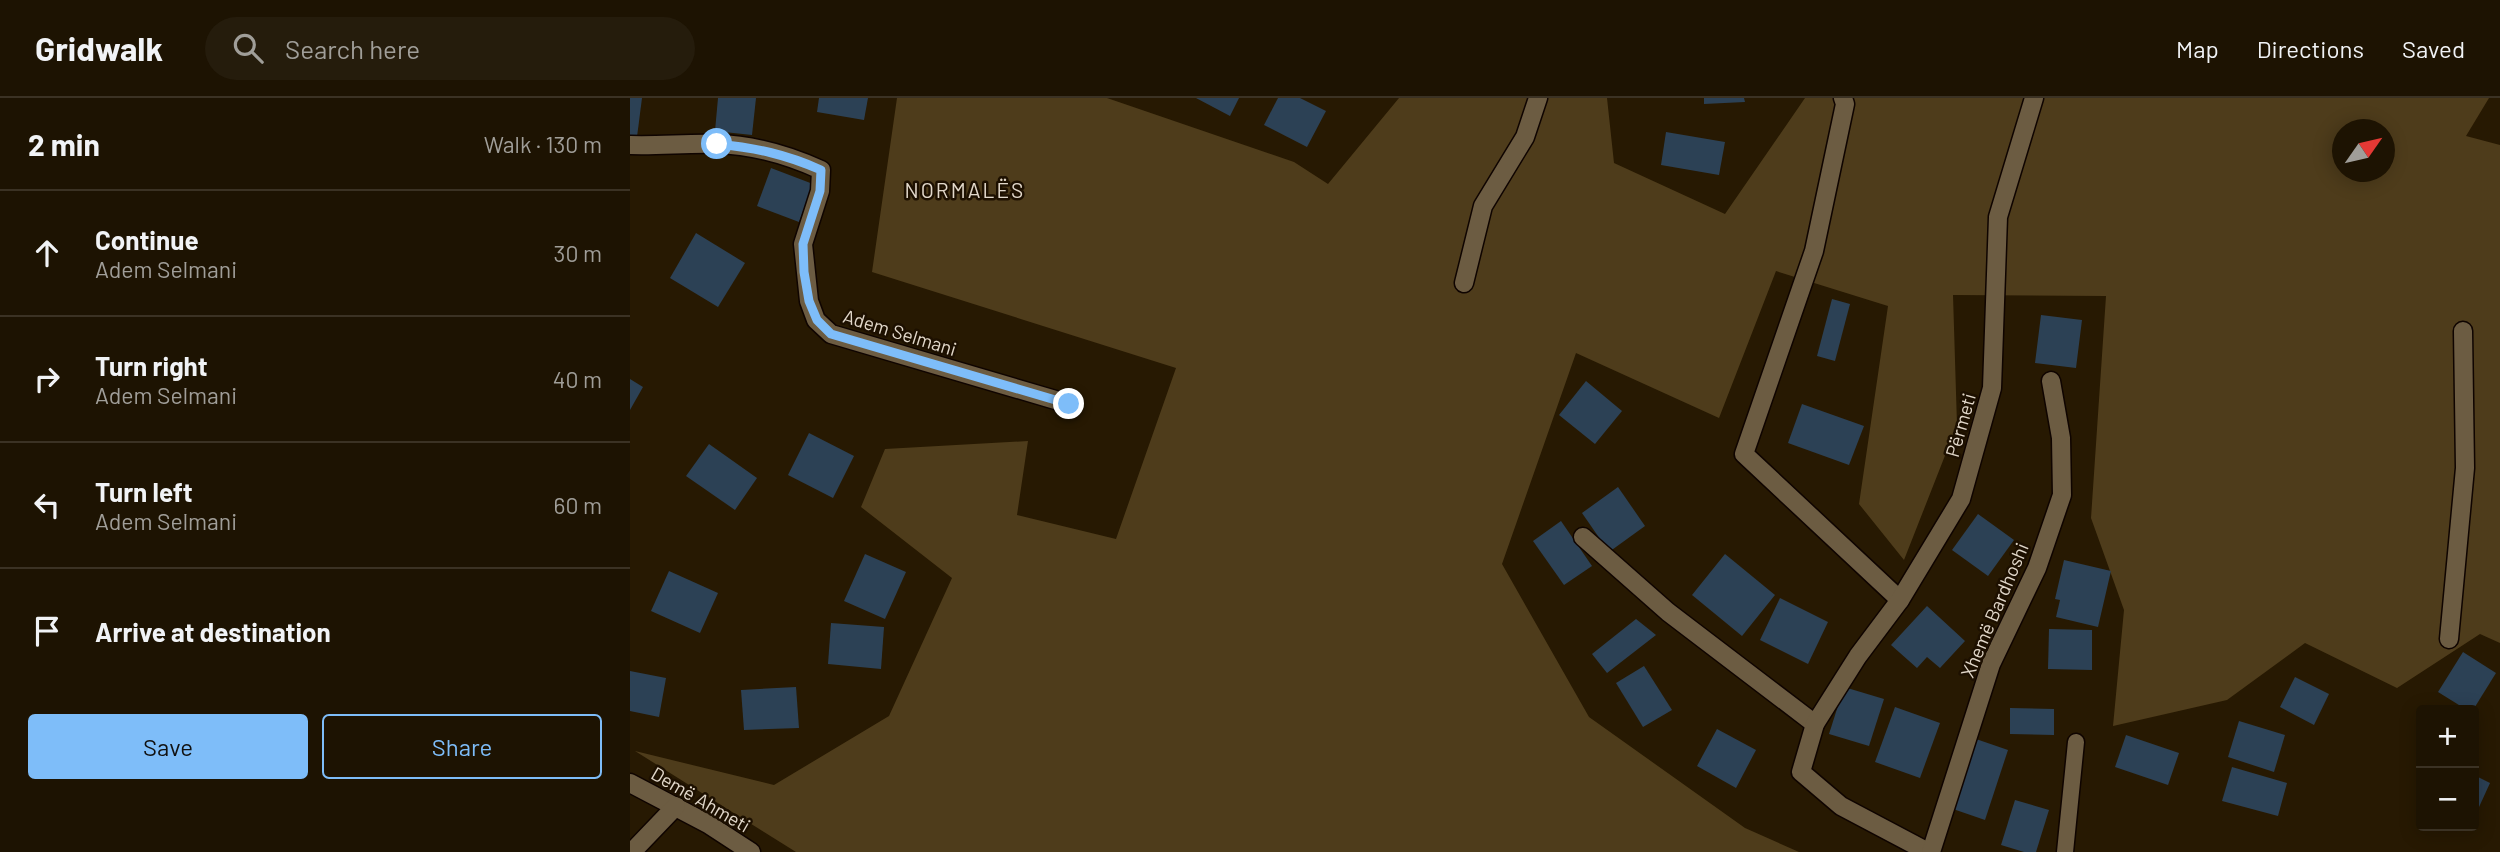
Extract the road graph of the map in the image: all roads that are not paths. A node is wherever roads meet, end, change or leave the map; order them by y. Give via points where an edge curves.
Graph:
1 (1538, 98) edge
2 (1843, 98) edge
3 (2034, 98) edge
4 (630, 145) edge
5 (1464, 283) dead end
6 (2463, 331) dead end
7 (2051, 381) dead end
8 (1069, 404) dead end
9 (1583, 537) dead end
10 (1900, 600) junction
11 (2449, 639) dead end
12 (1815, 724) junction
13 (2076, 742) dead end
14 (630, 783) edge
15 (676, 806) junction
16 (632, 852) edge
17 (751, 852) edge
18 (1930, 852) edge
19 (2065, 852) edge

1 - 5 street via 1525,137 1483,206
2 - 10 street via 1814,251 1744,453
3 - 10 street, Përmeti via 1998,217 1992,388 1961,499
4 - 8 street, Adem Selmani via 757,148 821,170 820,191 803,244 804,272 817,320 831,334
6 - 11 street via 2465,468
7 - 18 street, Xhemë Bardhoshi via 2062,438 2062,495 2037,568 1991,664
9 - 12 street via 1668,612
10 - 12 street, Përmeti
12 - 18 street, Përmeti via 1801,772 1841,806
13 - 19 lane
14 - 15 street, Demë Ahmeti
15 - 16 street
15 - 17 street, Demë Ahmeti

